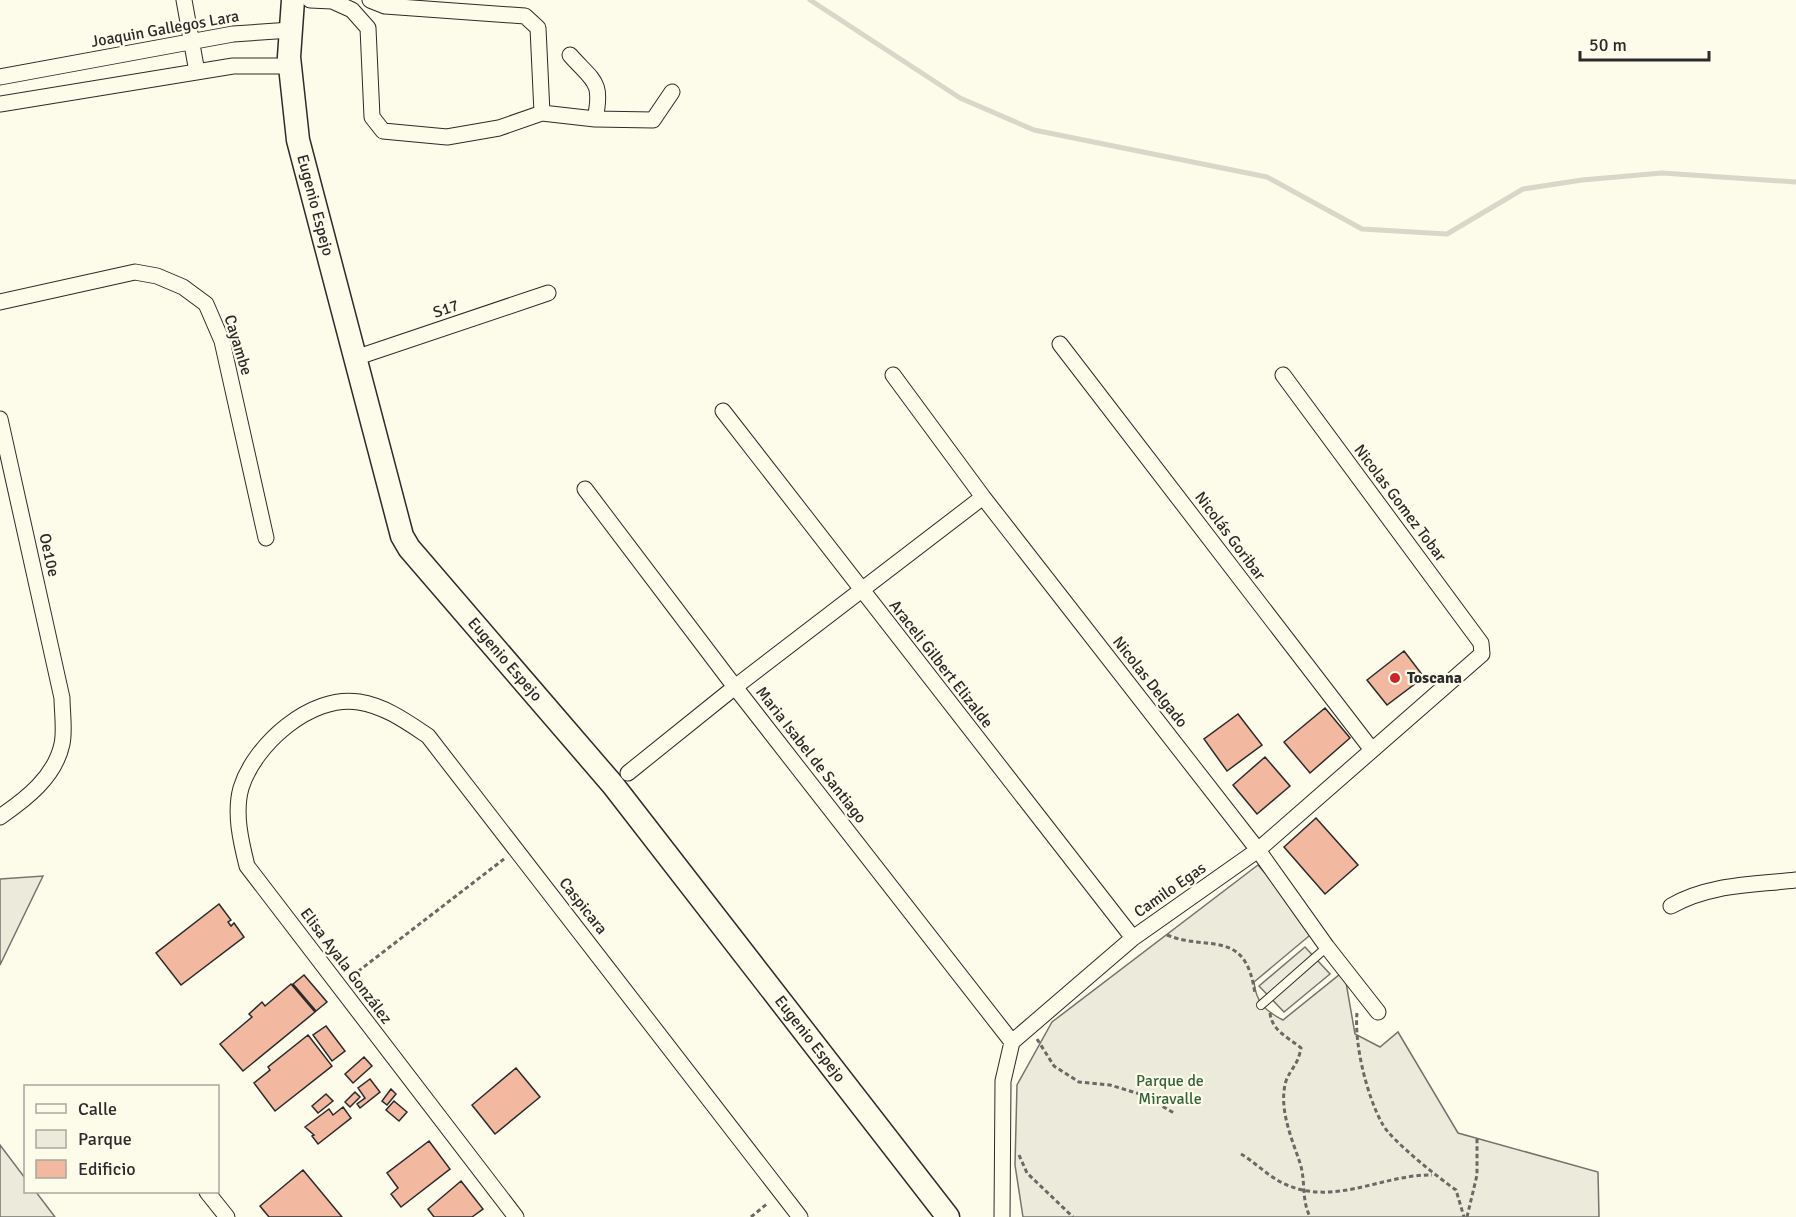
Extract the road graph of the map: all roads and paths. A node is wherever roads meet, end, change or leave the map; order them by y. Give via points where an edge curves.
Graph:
1 (184, 0) edge
2 (292, 0) edge
3 (310, 0) edge
4 (370, 0) edge
5 (385, 6) junction
6 (368, 28) junction
7 (291, 30) junction
8 (192, 42) junction
9 (570, 55) dead end
10 (82, 62) junction
11 (290, 66) junction
12 (197, 72) junction
13 (0, 77) edge
14 (87, 90) junction
15 (672, 92) dead end
16 (0, 104) edge
17 (542, 113) junction
18 (596, 119) junction
19 (548, 293) dead end
20 (0, 302) edge
21 (1060, 344) dead end
22 (355, 358) junction
23 (893, 375) dead end
24 (1283, 375) dead end
25 (723, 411) dead end
26 (0, 419) edge
27 (585, 489) dead end
28 (983, 497) junction
29 (266, 538) dead end
30 (861, 591) junction
31 (1482, 654) joint
32 (735, 687) junction
33 (291, 721) joint
34 (1372, 750) junction
35 (628, 773) dead end
36 (0, 817) edge
37 (516, 849) junction
38 (1258, 850) junction
39 (1796, 880) edge
40 (1671, 906) dead end
41 (1167, 935) dead end
42 (1132, 938) junction
43 (1327, 947) junction
44 (339, 986) junction
45 (1359, 988) junction
46 (1261, 1005) junction
47 (1378, 1012) dead end
48 (1030, 1027) junction
49 (1012, 1042) junction
50 (1174, 1113) dead end
51 (1477, 1138) dead end
52 (1002, 1142) junction
53 (1241, 1154) dead end
54 (1434, 1175) junction
55 (1304, 1189) junction
56 (782, 1192) junction
57 (209, 1193) edge
58 (227, 1217) edge
59 (516, 1217) edge
60 (751, 1217) edge
61 (800, 1217) edge
62 (948, 1217) edge
63 (1002, 1217) edge
64 (1073, 1217) edge
65 (1310, 1217) edge
66 (1466, 1217) edge

1 - 8 street
2 - 7 street, Eugenio Espejo
3 - 6 street via 332,1 352,10
4 - 5 street
5 - 6 street
5 - 17 street via 525,16 537,28
6 - 17 street via 372,117 383,130 447,136 499,128
7 - 8 street, Joaquin Gallegos Lara via 233,34
7 - 11 street, Eugenio Espejo
8 - 10 street, Joaquin Gallegos Lara
8 - 12 street
9 - 18 street via 598,87
10 - 13 street, Joaquin Gallegos Lara
10 - 14 street, Joaquin Gallegos Lara
11 - 12 street via 233,66
11 - 22 street, Eugenio Espejo via 298,140
12 - 14 street
14 - 16 street
15 - 18 street via 652,120
17 - 18 street
19 - 22 street, S17
20 - 29 street, Cayambe via 135,272 183,287 206,304 222,341
21 - 34 street, Nicolás Goribar
22 - 62 street, Eugenio Espejo via 402,536 409,548 613,785
23 - 28 street, Nicolas Delgado
24 - 31 street, Nicolas Gomez Tobar via 1481,643
25 - 30 street, Araceli Gilbert Elizalde
26 - 36 street, Oe10e via 62,698 62,744 53,768 28,798
27 - 32 street, Maria Isabel de Santiago
28 - 30 street
28 - 38 street, Nicolas Delgado
30 - 32 street
30 - 42 street, Araceli Gilbert Elizalde
31 - 34 street, Camilo Egas
32 - 35 street
32 - 49 street, Maria Isabel de Santiago
33 - 37 street, Caspicara via 325,704 358,702 394,713 428,736
33 - 44 street, Elisa Ayala González via 259,754 241,789 239,832 247,866
34 - 38 street, Camilo Egas
37 - 44 path
37 - 56 street, Caspicara
38 - 42 street, Camilo Egas
38 - 43 street, Nicolas Delgado
39 - 40 street via 1710,890
41 - 46 path via 1182,941 1219,943 1236,952 1248,965
42 - 48 street, Camilo Egas
43 - 45 street, Nicolas Delgado
43 - 46 lane
44 - 59 street, Elisa Ayala González
45 - 47 street, Nicolas Delgado
45 - 54 path via 1355,1034 1383,1126
46 - 55 path via 1270,1013 1277,1031 1301,1048 1298,1063 1286,1082 1285,1104
48 - 49 street, Camilo Egas
48 - 50 path via 1054,1066 1079,1082 1110,1085 1143,1095
49 - 52 street via 1003,1081
51 - 66 path via 1477,1175
52 - 63 street
52 - 64 path via 1015,1148 1027,1173
53 - 55 path via 1287,1186
54 - 55 path via 1415,1175 1347,1191
54 - 66 path via 1456,1190
55 - 65 path via 1303,1202
56 - 60 path
56 - 61 street, Caspicara
57 - 58 street

